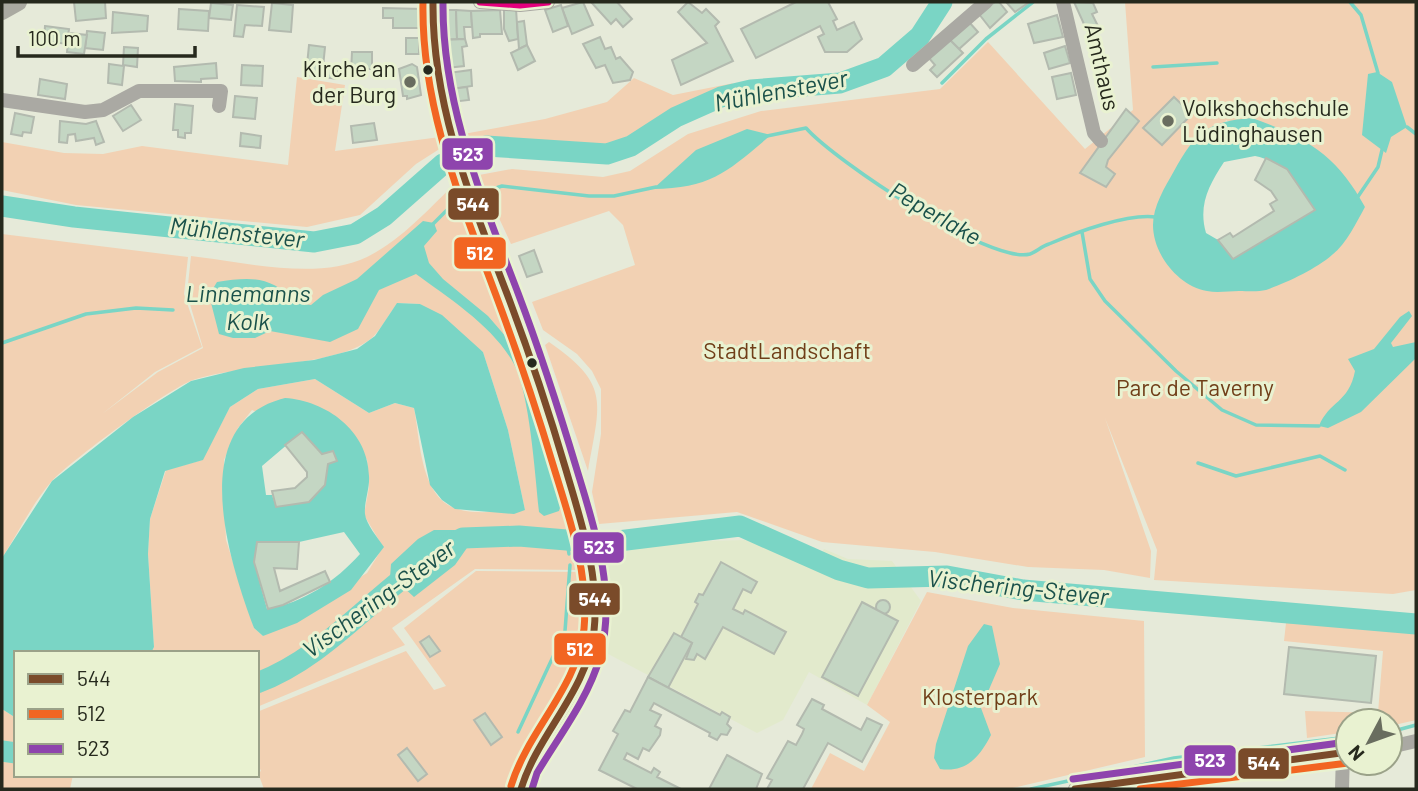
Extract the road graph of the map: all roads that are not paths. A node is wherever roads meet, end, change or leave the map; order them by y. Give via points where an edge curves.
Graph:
1 (18, 2) edge
2 (433, 2) edge
3 (480, 2) edge
4 (548, 2) edge
5 (986, 2) edge
6 (1063, 2) edge
7 (2, 11) edge
8 (913, 65) dead end
9 (224, 97) dead end
10 (2, 100) edge
11 (1101, 141) dead end
12 (1334, 755) edge
13 (1158, 782) edge
14 (521, 789) edge
15 (1075, 789) edge

1 - 7 main road
2 - 14 street via 438,68 453,144 548,408 590,556 596,601 589,656 527,769
3 - 4 street
5 - 8 street
6 - 11 street, Amthaus via 1094,132
9 - 10 street via 139,91 103,110 86,112
12 - 13 street
13 - 15 street

